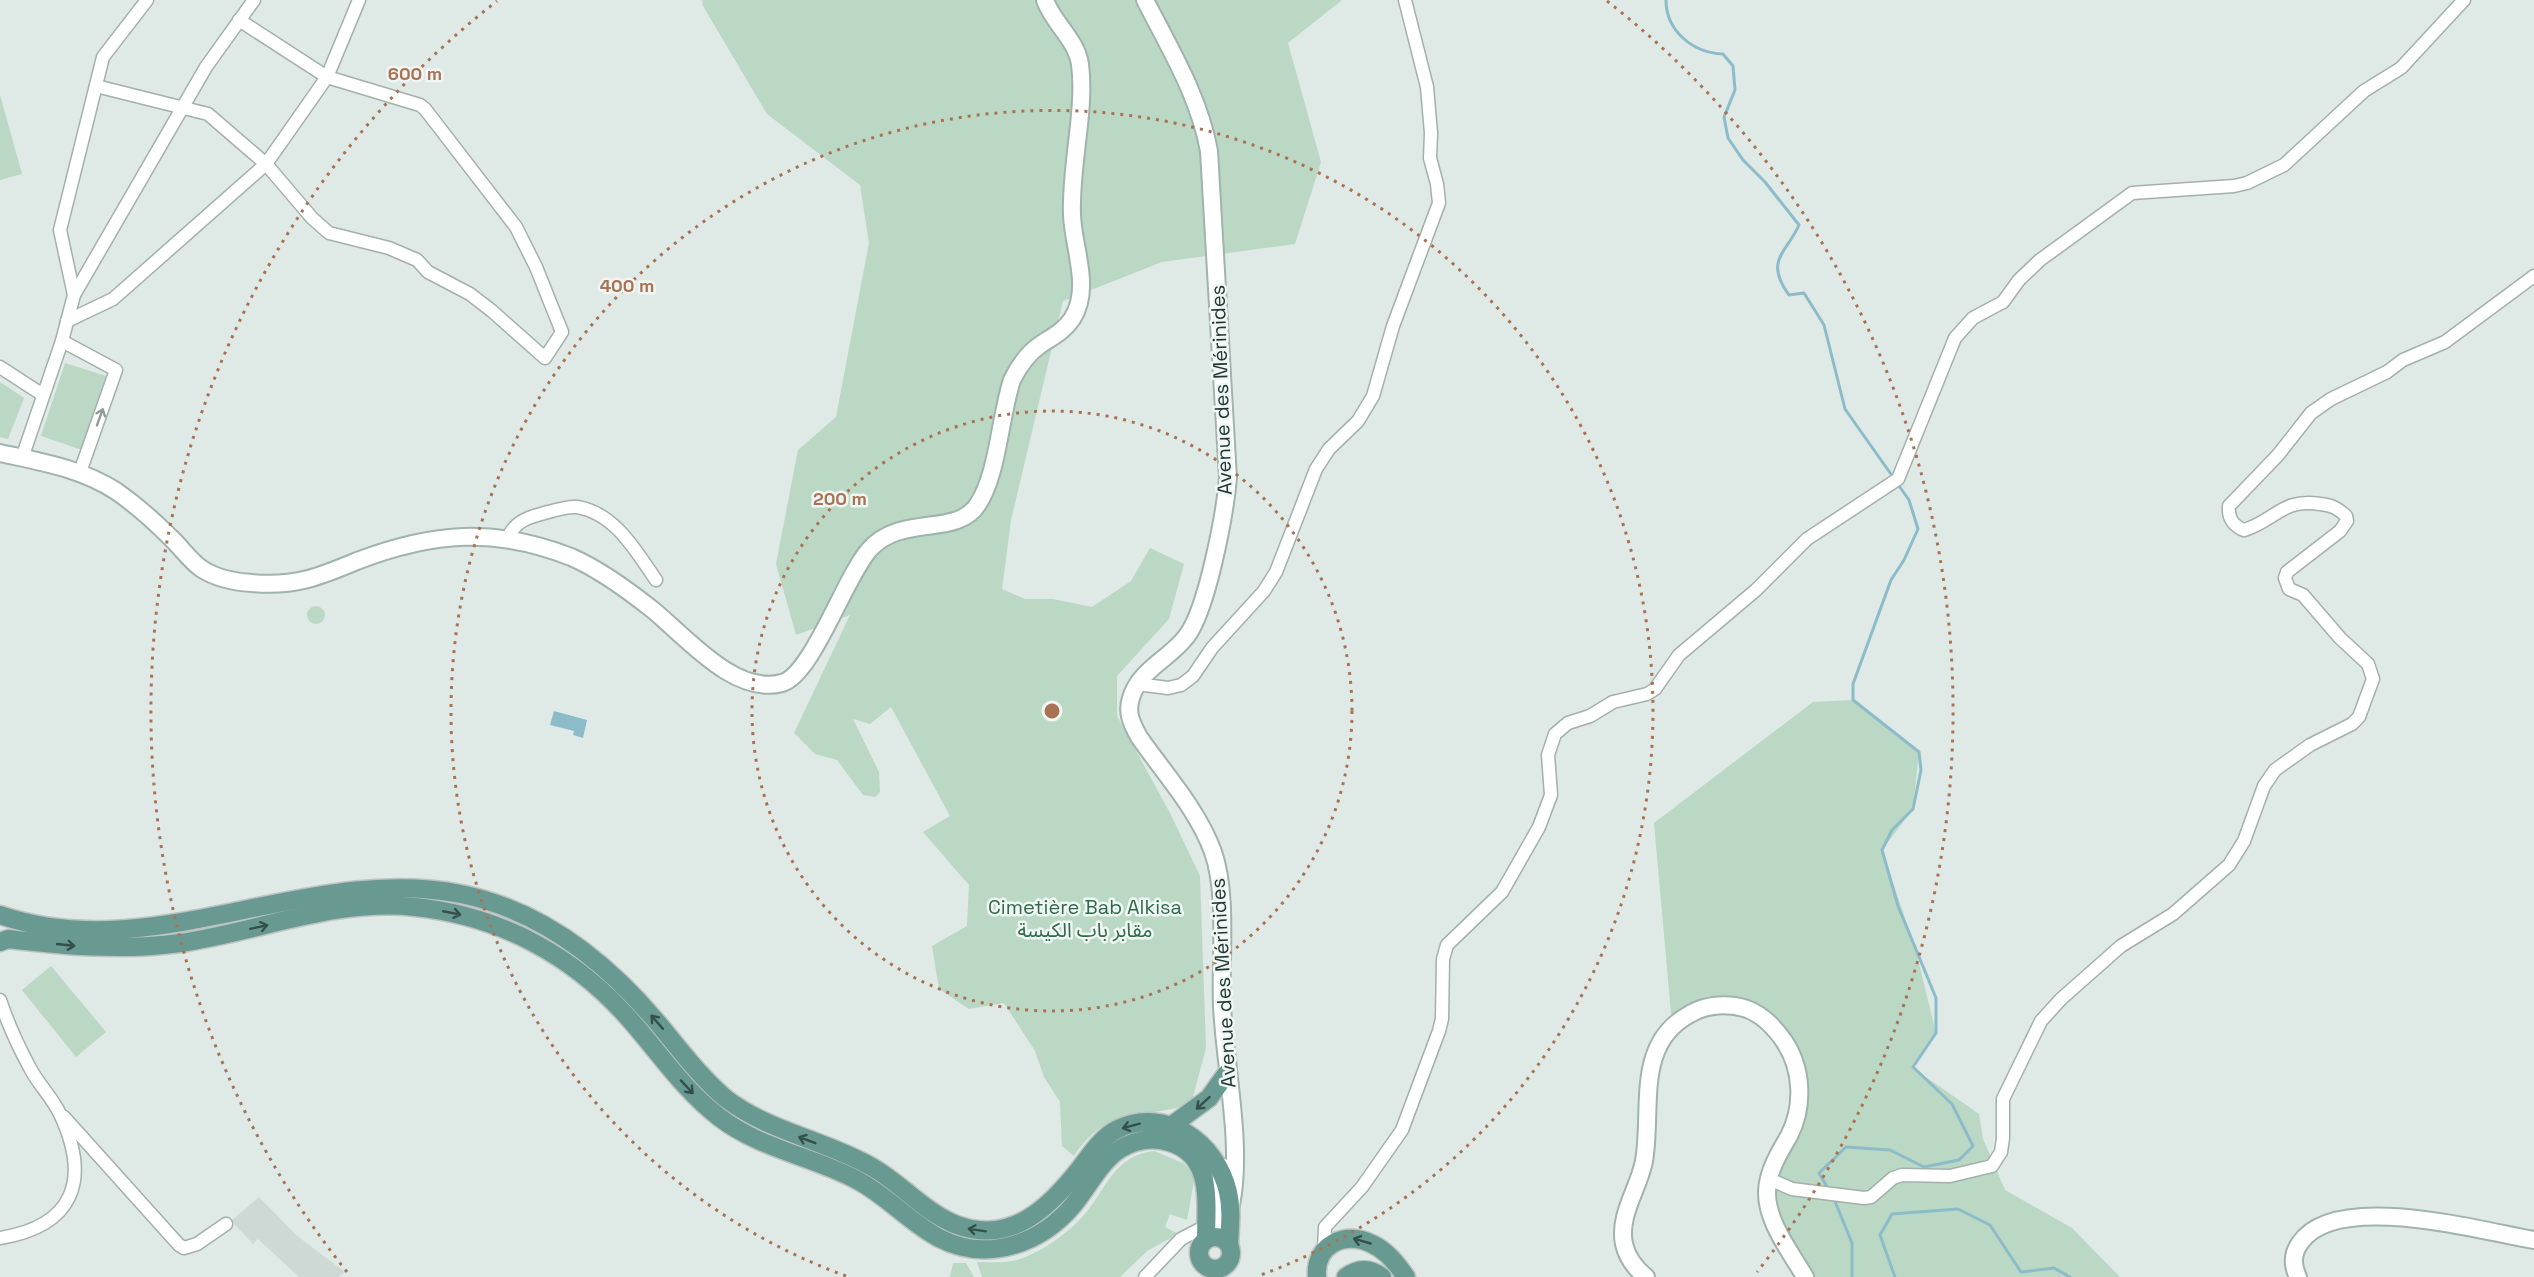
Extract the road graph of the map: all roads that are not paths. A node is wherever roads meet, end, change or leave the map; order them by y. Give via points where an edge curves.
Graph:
1 (147, 0) edge
2 (254, 0) edge
3 (359, 0) edge
4 (1045, 0) edge
5 (1144, 0) edge
6 (1406, 0) edge
7 (2464, 0) edge
8 (239, 20) junction
9 (327, 77) junction
10 (96, 86) junction
11 (183, 105) junction
12 (266, 164) junction
13 (2534, 276) edge
14 (74, 295) junction
15 (67, 321) junction
16 (62, 341) junction
17 (0, 367) edge
18 (43, 395) junction
19 (0, 453) edge
20 (22, 458) junction
21 (80, 472) junction
22 (507, 541) junction
23 (656, 580) dead end
24 (1137, 684) junction
25 (5, 918) edge
26 (4, 944) edge
27 (0, 1000) edge
28 (1227, 1073) junction
29 (60, 1113) junction
30 (1171, 1126) junction
31 (1232, 1134) junction
32 (1221, 1172) junction
33 (1769, 1179) junction
34 (1231, 1206) junction
35 (226, 1224) dead end
36 (1213, 1237) junction
37 (0, 1238) edge
38 (2534, 1240) edge
39 (1324, 1250) junction
40 (1205, 1270) edge
41 (1227, 1271) edge
42 (1145, 1277) edge
43 (1317, 1277) edge
44 (1346, 1277) edge
45 (1382, 1277) edge
46 (1406, 1277) edge
47 (1646, 1277) edge
48 (1805, 1277) edge
49 (2298, 1277) edge

1 - 10 street via 103,57
2 - 8 street
3 - 9 street
4 - 22 main road via 1079,62 1081,92 1072,165 1072,206 1081,273 1079,303 1072,319 1058,334 1020,364 1012,380 988,485 977,507 949,523 900,529 871,547 856,566 800,671 786,682 766,686 751,683 705,656 650,608 583,563
5 - 24 main road, Avenue des Mérinides via 1194,96 1206,133 1228,477 1222,525 1201,609 1186,638
6 - 24 street via 1427,87 1430,158 1438,203 1393,326 1373,396 1358,421 1329,449 1316,469 1280,564 1264,591 1225,633 1193,676 1168,688
7 - 39 street via 2401,68 2364,91 2284,165 2234,186 2132,193 2030,269 2003,302 1972,318 1954,338 1905,466 1894,482 1807,539 1756,590 1679,656 1655,689 1613,702 1555,734 1548,755 1551,795 1547,808 1502,892 1447,945 1441,1025 1409,1115 1362,1187 1325,1227
8 - 9 street
8 - 11 street
9 - 12 street
9 - 12 street via 420,105 446,135 516,227 536,267 562,332 545,358 492,310 428,272 417,260 389,248 329,233
10 - 11 street
10 - 14 street via 60,230
11 - 12 street via 208,114
11 - 14 street
12 - 15 street via 113,299
13 - 33 street via 2445,342 2351,387 2311,413 2278,455 2229,506 2232,523 2244,530 2302,502 2330,505 2346,516 2340,531 2287,572 2285,578 2289,589 2303,596 2368,664 2373,679 2359,717 2346,729 2310,745 2275,770 2264,786 2244,841 2229,865 2173,914 2121,946 2041,1022 2003,1100 2001,1152 1992,1166 1950,1176 1902,1175 1871,1197 1792,1189
14 - 15 street
15 - 16 street
16 - 18 street
21 -> 16 street via 116,370
17 - 18 street
18 - 20 street
19 - 20 main road
20 - 21 main road
21 - 22 main road via 138,507 200,567 248,583 289,585 437,538 467,535
22 - 23 street via 515,526 530,517 575,507 583,509 611,522
24 - 28 main road, Avenue des Mérinides via 1129,708 1130,721 1214,853
25 - 26 main road via 13,928
30 -> 25 main road via 1146,1123 1117,1130 1098,1146 1042,1211 998,1231 973,1230 936,1215 866,1163 743,1111 705,1078 634,996 586,952 529,919 471,897 411,888 359,890 171,925 117,931
26 -> 36 main road via 104,948 164,945 366,907 413,907 468,916 525,937 574,967 606,994 696,1096 730,1125 859,1181 951,1244 988,1250 1015,1246 1034,1237 1063,1216 1115,1153 1146,1140 1181,1147 1199,1164 1205,1179
27 - 29 street via 31,1071
28 -> 30 main road via 1209,1098
28 - 31 main road, Avenue des Mérinides
29 - 35 street via 179,1245 184,1248 197,1244
29 - 37 street via 75,1166 73,1193 43,1225
30 - 32 main road via 1199,1141
31 - 32 main road
31 - 34 main road, Avenue des Mérinides via 1236,1170
32 - 34 main road
32 - 36 main road
33 - 47 main road via 1796,1119 1796,1064 1777,1031 1750,1010 1729,1006 1693,1012 1663,1035 1650,1070 1645,1156 1623,1231 1630,1260
33 - 48 main road via 1771,1214
34 - 36 main road
36 - 40 main road via 1200,1253
36 - 41 main road via 1232,1253
36 - 42 street via 1181,1239
38 - 49 main road via 2400,1217 2355,1216 2322,1225 2301,1240 2293,1261
39 - 43 main road via 1318,1261
46 -> 39 main road via 1385,1252 1365,1241 1341,1240
40 - 41 main road
44 - 45 main road via 1360,1270

